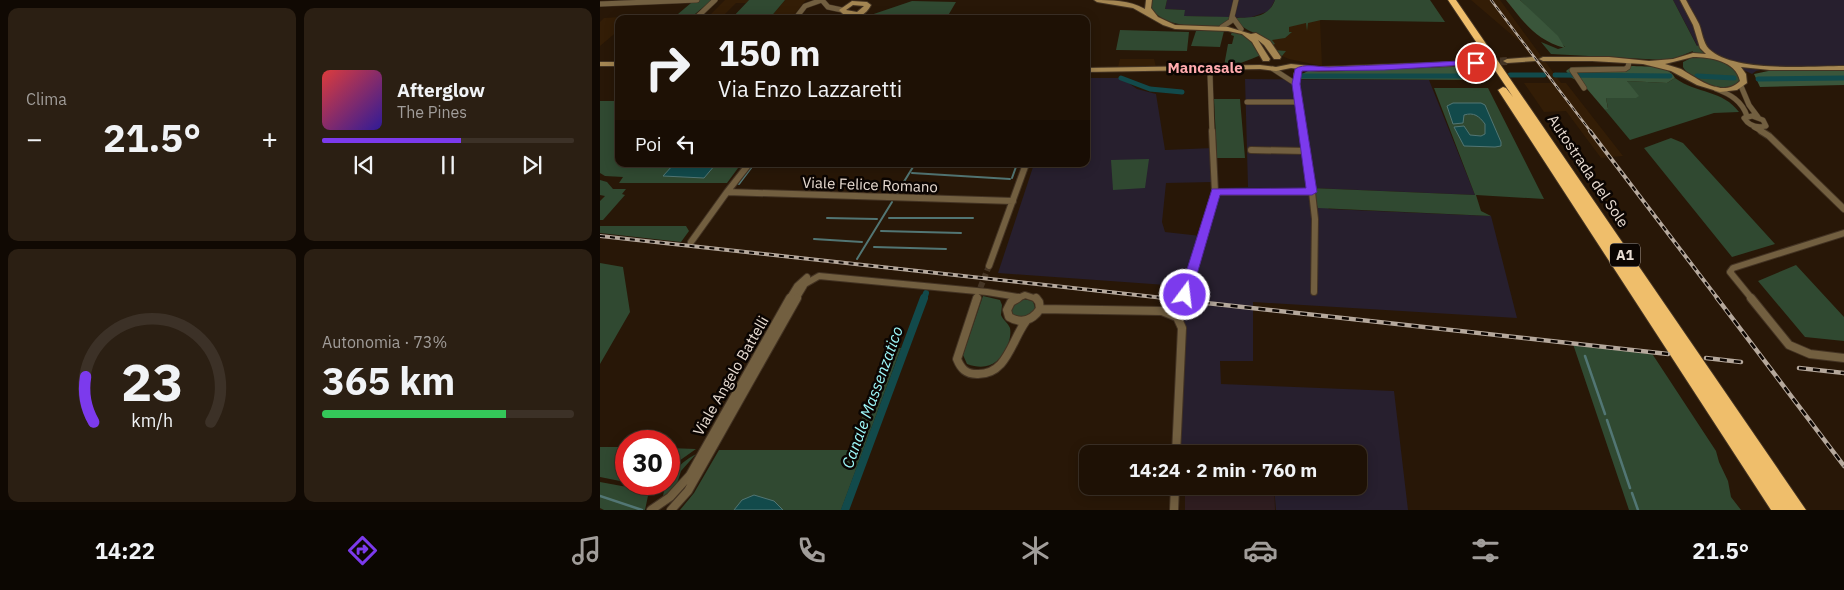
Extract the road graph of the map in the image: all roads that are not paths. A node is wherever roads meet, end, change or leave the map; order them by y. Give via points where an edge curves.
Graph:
1 (697, 0) edge
2 (715, 0) edge
3 (1097, 0) edge
4 (1136, 0) edge
5 (1149, 0) edge
6 (1236, 0) edge
7 (1443, 0) edge
8 (1452, 0) edge
9 (1683, 0) edge
10 (863, 1) edge
11 (823, 2) edge
12 (1112, 2) junction
13 (600, 4) edge
14 (847, 11) edge
15 (699, 15) edge
16 (798, 15) edge
17 (1233, 18) junction
18 (1222, 27) junction
19 (1241, 30) junction
20 (1698, 30) junction
21 (1684, 57) junction
22 (1717, 58) junction
23 (1543, 59) dead end
24 (1532, 60) dead end
25 (1507, 61) tunnel mouth
26 (1629, 62) junction
27 (1282, 63) junction
28 (1476, 63) tunnel mouth
29 (1650, 63) junction
30 (1728, 63) junction
31 (600, 64) edge
32 (615, 64) edge
33 (1268, 64) junction
34 (1302, 68) junction
35 (1770, 68) junction
36 (1844, 68) edge
37 (1324, 69) junction
38 (1090, 70) edge
39 (1681, 72) junction
40 (1210, 74) dead end
41 (1744, 76) junction
42 (1296, 84) junction
43 (1741, 86) junction
44 (1584, 88) dead end
45 (1714, 88) junction
46 (1247, 102) dead end
47 (1298, 102) junction
48 (1747, 116) junction
49 (1758, 117) junction
50 (1766, 126) junction
51 (1754, 127) junction
52 (1769, 136) junction
53 (1251, 150) dead end
54 (1306, 151) junction
55 (747, 167) edge
56 (1025, 167) edge
57 (727, 192) junction
58 (1216, 192) junction
59 (1312, 192) junction
60 (1012, 201) junction
61 (1844, 209) edge
62 (1844, 233) edge
63 (691, 242) dead end
64 (988, 266) tunnel mouth
65 (841, 277) junction
66 (1314, 292) dead end
67 (997, 294) junction
68 (1185, 295) dead end
69 (977, 297) tunnel mouth
70 (1018, 297) junction
71 (1008, 305) junction
72 (1040, 309) junction
73 (1012, 319) junction
74 (1026, 320) junction
75 (1015, 335) junction
76 (1844, 358) edge
77 (1176, 445) edge
78 (1175, 495) edge
79 (651, 510) edge
80 (671, 510) edge
81 (1174, 510) edge
82 (1781, 510) edge
83 (1798, 510) edge

1 - 13 street
2 - 15 street
3 - 12 street
4 - 12 street
5 - 18 street via 1148,8 1152,14 1168,23 1188,27
6 - 17 street
7 - 82 highway, Autostrada del Sole / A1
8 - 83 highway, Autostrada del Sole / A1
9 - 20 street
10 - 14 street
10 - 14 street via 868,8 857,14
11 - 14 street via 828,8
11 - 16 street via 805,6
12 - 33 street via 1136,7 1177,28 1245,33 1255,40
17 - 18 street via 1230,24
17 - 19 street
18 - 19 street
19 - 27 street via 1265,41
20 - 21 street via 1696,43
20 - 22 street via 1704,48
21 - 22 street via 1702,55
21 - 29 street
21 - 39 street via 1678,66
22 - 30 street
23 - 26 street
24 - 25 street
26 - 29 street
26 - 44 street via 1625,68 1575,69 1572,72
27 - 33 street
27 - 33 street
27 - 34 street
27 - 37 street
27 - 42 street via 1284,72
28 - 37 street
29 - 39 street
30 - 35 street
30 - 41 street
31 - 32 street
33 - 38 street via 1230,69
33 - 42 street
34 - 37 street
34 - 42 street via 1296,74
35 - 36 street
35 - 41 street
39 - 45 street
40 - 58 street
41 - 43 street
42 - 47 street
43 - 45 street
43 - 49 street
45 - 48 street via 1738,101
46 - 47 street
47 - 54 street
48 - 49 street
48 - 51 street via 1745,122
49 - 50 street
50 - 51 street
50 - 52 street
51 - 52 street
52 - 61 street
53 - 54 street
54 - 59 street
55 - 57 street
56 - 60 street
57 - 60 street, Viale Felice Romano
57 - 63 street
58 - 59 street
58 - 68 street
59 - 66 street
60 - 64 street
62 - 76 street via 1733,268 1730,272 1789,345 1810,354
65 - 67 street, Viale Angelo Battelli
65 - 79 street, Viale Angelo Battelli via 817,273 800,282 690,475 670,497
65 - 80 street, Viale Angelo Battelli via 815,277 805,284 696,477
67 - 70 street, Viale Angelo Battelli
67 - 71 street
69 - 75 street via 958,351 957,359 963,370 977,374 998,368 1010,353
70 - 71 street
70 - 72 street, Viale Angelo Battelli via 1036,298
71 - 73 street via 1007,314
72 - 74 street
72 - 77 street via 1162,311 1177,317 1182,328
73 - 74 street
73 - 75 street
74 - 75 street
78 - 81 street

